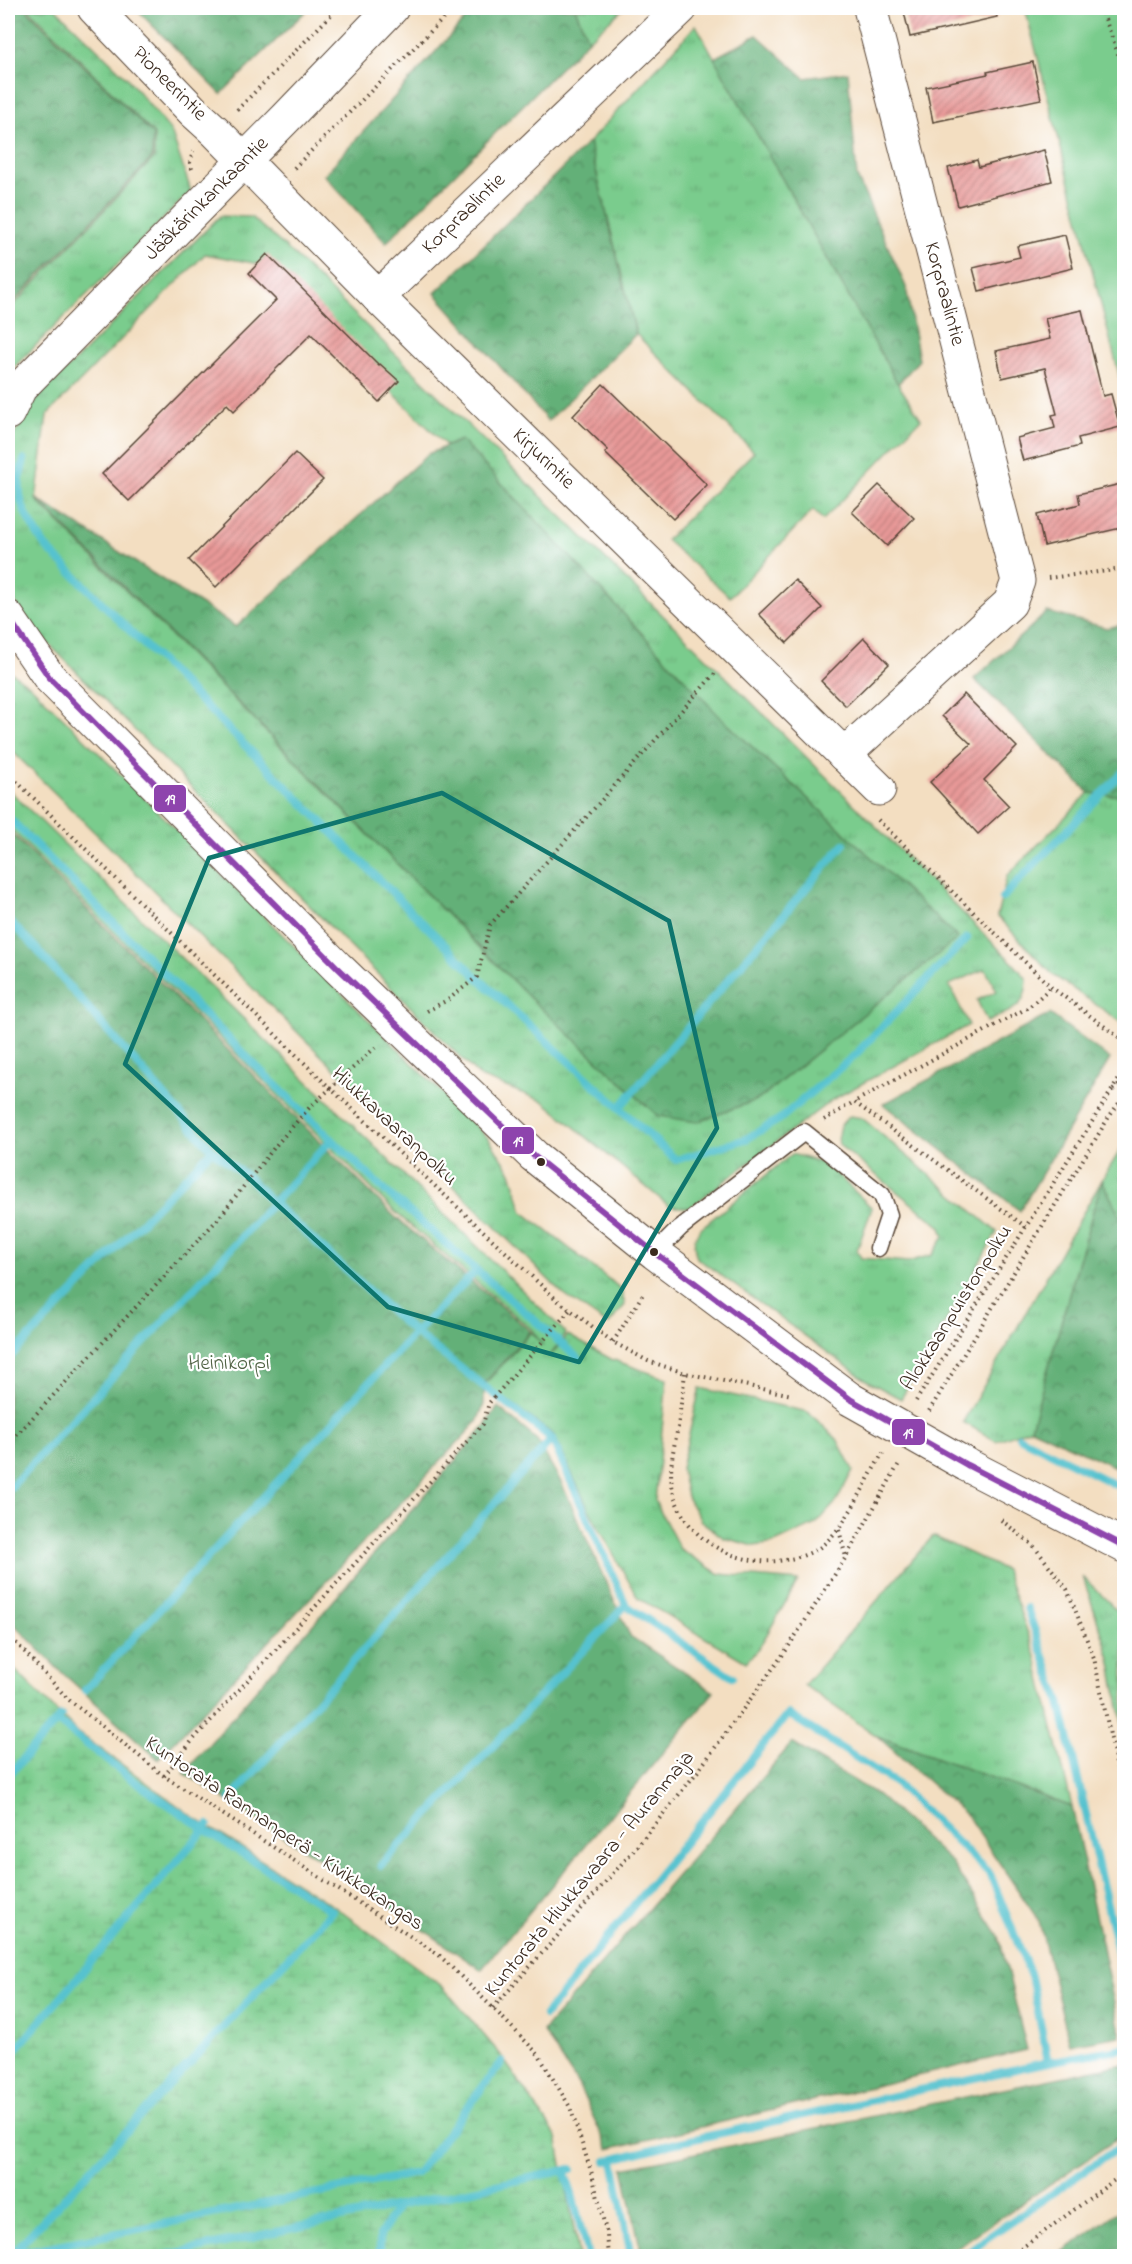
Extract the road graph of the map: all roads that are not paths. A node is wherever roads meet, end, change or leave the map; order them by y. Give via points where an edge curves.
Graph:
1 (94, 8) edge
2 (392, 8) edge
3 (681, 8) edge
4 (870, 8) edge
5 (243, 162) junction
6 (378, 297) junction
7 (12, 398) edge
8 (8, 617) edge
9 (8, 653) edge
10 (49, 677) junction
11 (844, 755) junction
12 (879, 789) dead end
13 (878, 1248) dead end
14 (655, 1253) junction
15 (1125, 1546) edge

1 - 5 street, Pioneerintie
2 - 5 street, Jääkärinkankaantie
3 - 6 street, Korpraalintie
4 - 11 street, Korpraalintie via 1018,581 1010,603
5 - 6 street, Kirjurintie
5 - 7 street, Jääkärinkankaantie
6 - 11 street, Kirjurintie
8 - 10 street
9 - 10 street
10 - 14 street via 337,968 526,1148
11 - 12 street, Kirjurintie
13 - 14 lane via 889,1215 882,1196 804,1132 680,1228
14 - 15 street, bridge via 850,1399

